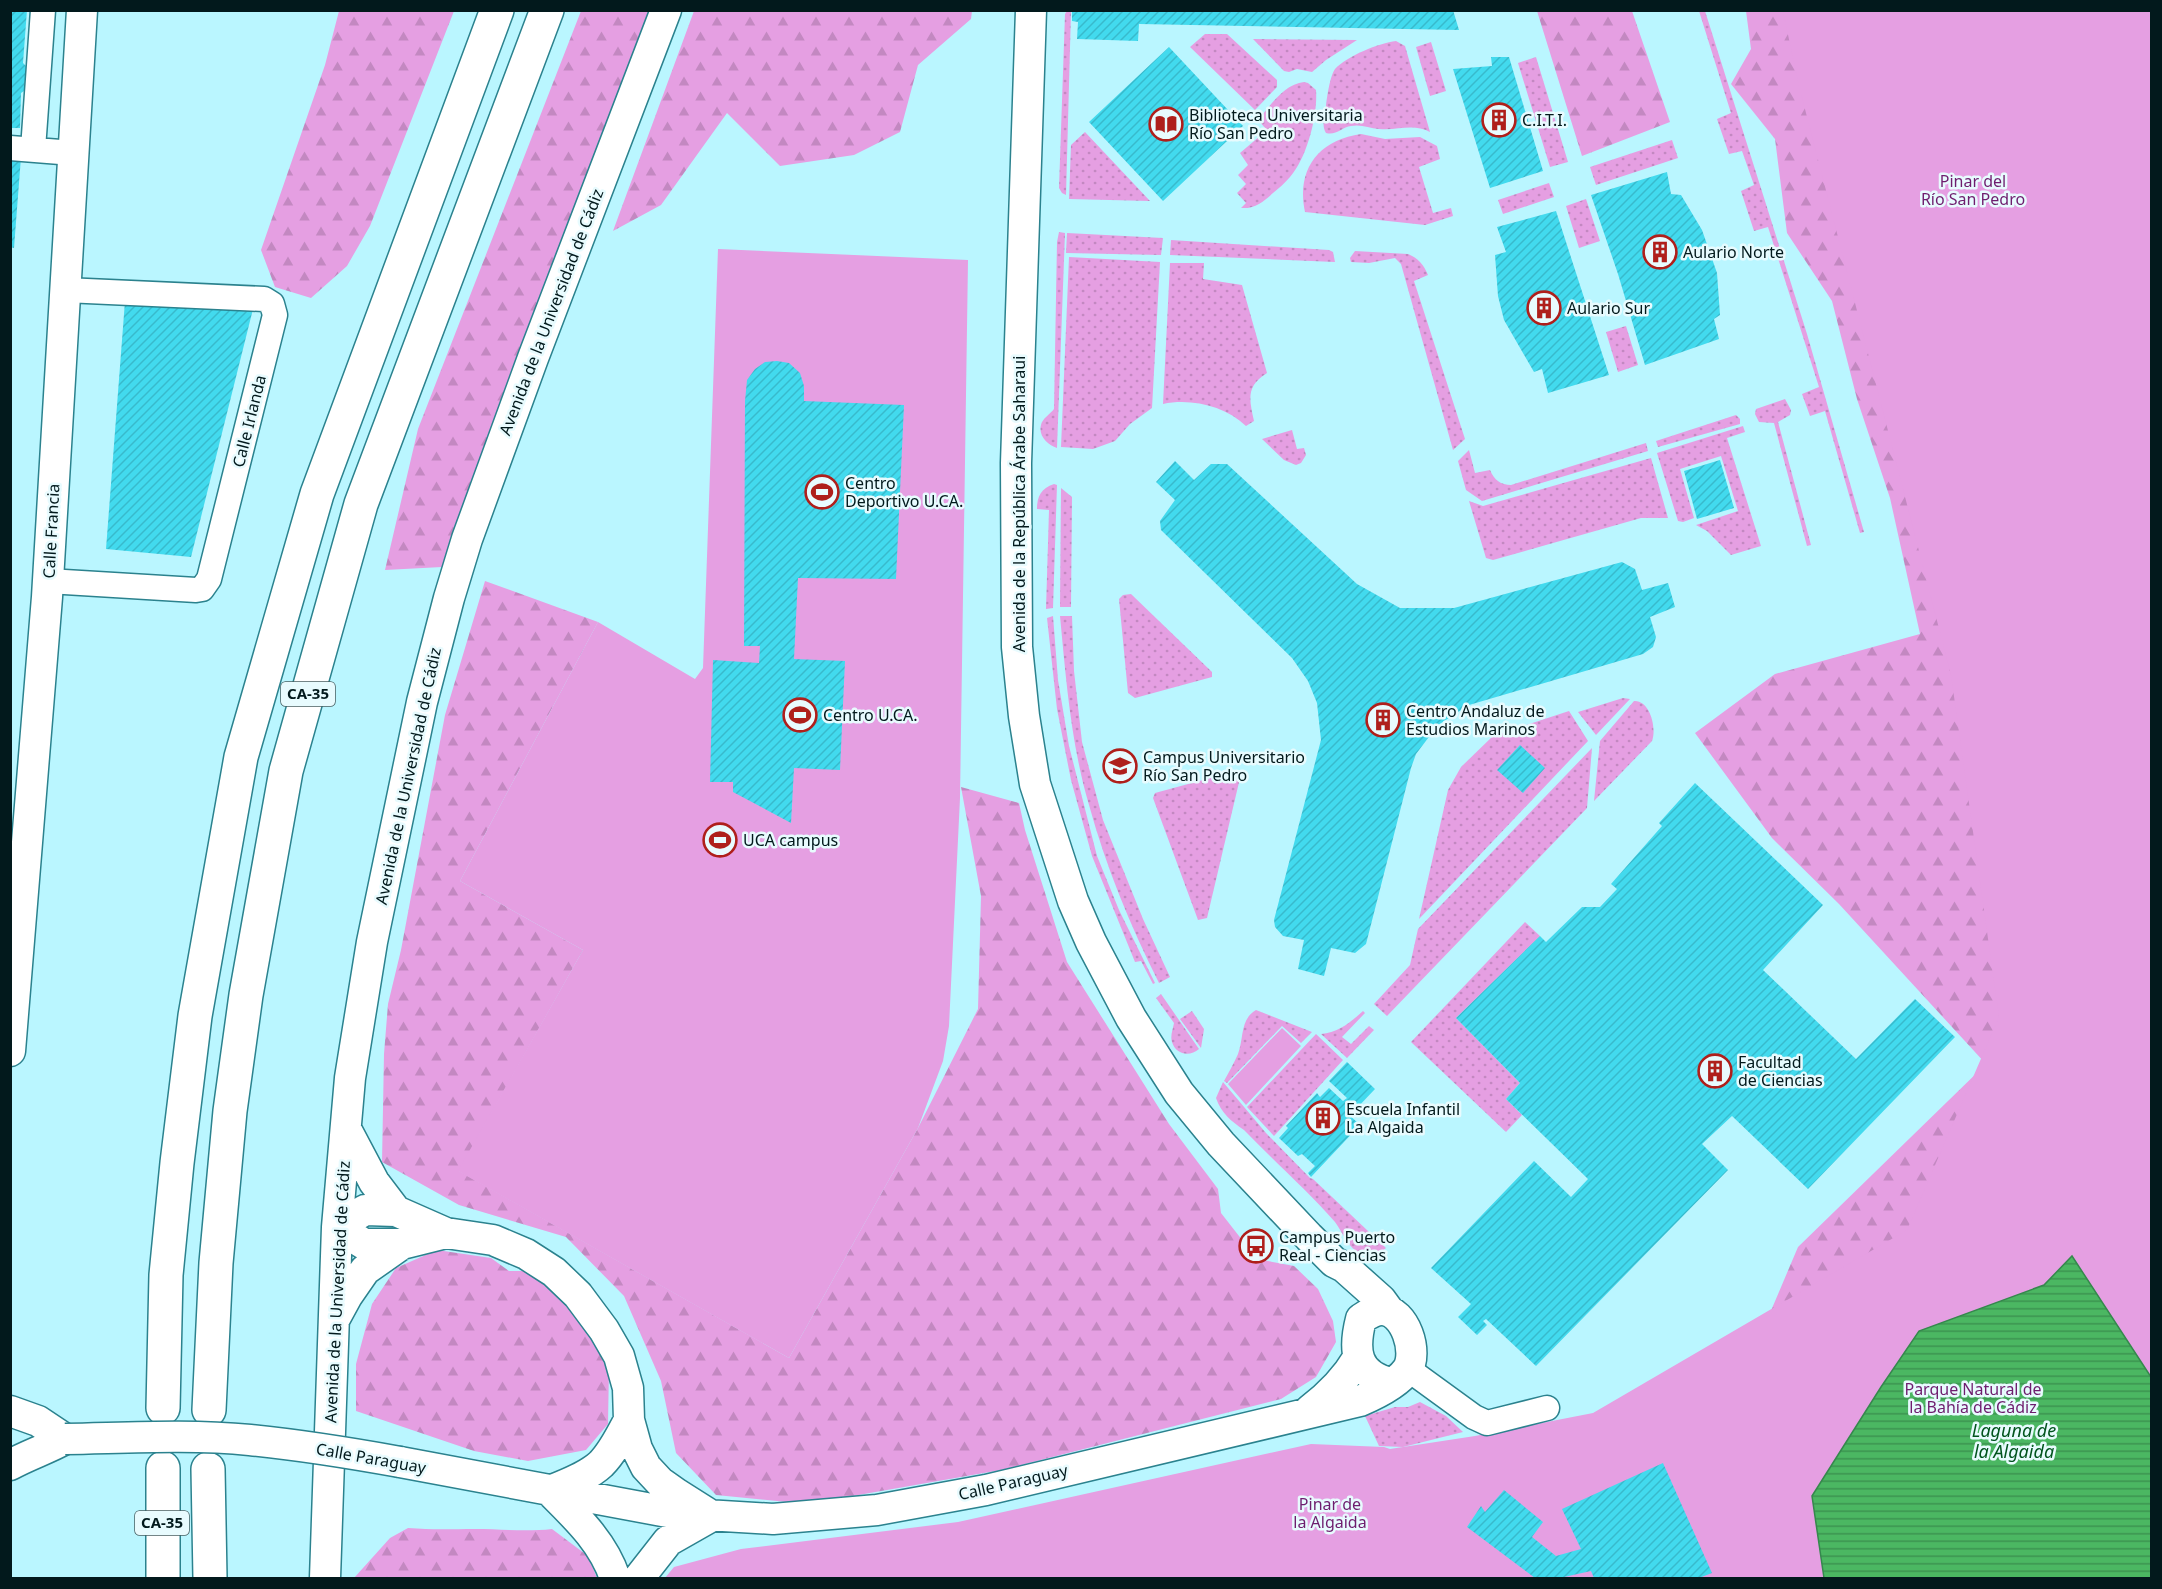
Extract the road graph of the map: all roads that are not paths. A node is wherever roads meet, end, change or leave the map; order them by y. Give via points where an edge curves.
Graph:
1 (44, 10) edge
2 (82, 10) edge
3 (497, 10) edge
4 (547, 10) edge
5 (666, 10) edge
6 (1031, 10) edge
7 (22, 148) edge
8 (73, 153) junction
9 (65, 290) junction
10 (48, 580) junction
11 (10, 1051) edge
12 (346, 1129) junction
13 (396, 1211) junction
14 (337, 1227) junction
15 (446, 1233) junction
16 (402, 1244) junction
17 (1334, 1262) junction
18 (1389, 1311) junction
19 (1360, 1319) junction
20 (332, 1323) junction
21 (1358, 1359) junction
22 (1399, 1376) junction
23 (163, 1408) dead end
24 (1547, 1408) dead end
25 (12, 1409) edge
26 (210, 1410) dead end
27 (1308, 1412) junction
28 (628, 1420) junction
29 (65, 1439) junction
30 (17, 1456) edge
31 (163, 1468) dead end
32 (208, 1469) dead end
33 (550, 1491) junction
34 (712, 1516) junction
35 (163, 1578) edge
36 (210, 1578) edge
37 (325, 1578) edge
38 (615, 1578) edge
39 (639, 1578) edge

1 - 7 street
2 - 8 street, Calle Francia
3 - 23 highway, CA-35 via 316,494 241,757 195,1016 177,1163 166,1275
4 - 26 highway, CA-35 via 361,504 286,771 246,995 230,1111 216,1263
5 - 12 street, Avenida de la Universidad de Cádiz via 533,358 449,598 422,702 372,942 350,1078
6 - 17 street, Avenida de la República Árabe Saharaui via 1016,463 1017,647 1035,784 1073,901 1151,1051 1221,1144
7 - 8 street
8 - 9 street, Calle Francia
9 - 10 street, Calle Francia
9 - 10 street, Calle Irlanda via 264,299 273,304 275,315 206,585 196,590
10 - 11 street, Calle Francia
12 - 13 street via 374,1182
12 - 14 street, Avenida de la Universidad de Cádiz
13 - 14 street via 365,1210
13 - 15 street
14 - 16 street via 364,1244
14 - 20 street, Avenida de la Universidad de Cádiz
15 - 16 street
15 - 28 street via 494,1240 526,1254 554,1272 578,1295 619,1356 628,1388
16 - 20 street via 365,1270
17 - 18 street, Avenida de la República Árabe Saharaui via 1362,1282
17 - 19 street, Avenida de la República Árabe Saharaui
18 - 19 street via 1372,1311
18 - 22 street via 1404,1325 1411,1342 1412,1353
19 - 21 street
20 - 37 street, Avenida de la Universidad de Cádiz
21 - 22 street via 1376,1379
21 - 27 street via 1337,1388
22 - 24 street via 1486,1423
22 - 27 street via 1380,1393 1360,1401
25 - 29 street
27 - 34 street, Calle Paraguay via 986,1490 877,1510 773,1519
28 - 33 street via 600,1464
28 - 34 street via 646,1467 660,1482
29 - 30 street via 49,1448
29 - 33 street, Calle Paraguay, bridge via 248,1440 343,1452
31 - 35 highway, CA-35
32 - 36 highway, CA-35
33 - 34 street, Calle Paraguay
33 - 38 street via 590,1532
34 - 39 street via 668,1541

